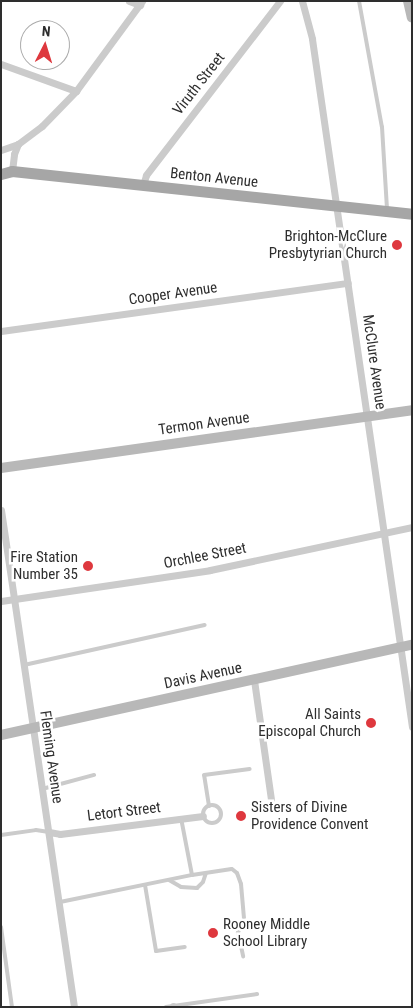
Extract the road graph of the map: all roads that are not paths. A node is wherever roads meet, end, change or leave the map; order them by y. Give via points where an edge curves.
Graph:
1 (129, 1) edge
2 (280, 1) edge
3 (302, 1) edge
4 (359, 1) edge
5 (408, 1) edge
6 (141, 3) edge
7 (412, 18) edge
8 (1, 64) edge
9 (76, 92) junction
10 (18, 144) junction
11 (1, 150) edge
12 (1, 165) edge
13 (7, 172) edge
14 (143, 185) junction
15 (337, 206) junction
16 (388, 212) junction
17 (412, 214) edge
18 (348, 284) junction
19 (1, 331) edge
20 (412, 410) edge
21 (368, 417) junction
22 (1, 468) edge
23 (1, 510) edge
24 (412, 526) edge
25 (384, 532) junction
26 (14, 599) junction
27 (1, 601) edge
28 (205, 625) dead end
29 (412, 646) edge
30 (401, 648) junction
31 (24, 665) junction
32 (254, 680) junction
33 (412, 727) edge
34 (33, 728) junction
35 (1, 735) edge
36 (250, 769) dead end
37 (94, 775) dead end
38 (42, 789) junction
39 (271, 799) dead end
40 (209, 806) junction
41 (203, 816) junction
42 (181, 818) junction
43 (49, 832) junction
44 (1, 835) edge
45 (206, 873) junction
46 (192, 875) junction
47 (169, 880) junction
48 (145, 885) junction
49 (60, 902) junction
50 (1, 927) edge
51 (185, 947) dead end
52 (243, 956) dead end
53 (258, 994) dead end
54 (171, 1006) edge
55 (12, 1007) edge
56 (74, 1007) edge

1 - 6 street
2 - 14 street, Viruth Street via 146,175
3 - 15 street, McClure Avenue via 312,39
4 - 16 lane via 382,127
5 - 7 street
6 - 9 street
8 - 9 street
9 - 10 street via 42,126
10 - 11 street
10 - 13 street
12 - 13 main road, Benton Avenue
13 - 14 main road, Benton Avenue
14 - 15 main road, Benton Avenue
15 - 16 main road, Benton Avenue
15 - 18 street, McClure Avenue
16 - 17 main road, Benton Avenue
18 - 19 street, Cooper Avenue
18 - 21 street, McClure Avenue
20 - 21 street, Termon Avenue
21 - 22 street, Termon Avenue
21 - 25 street, McClure Avenue
23 - 26 street, Fleming Avenue
24 - 25 street, Orchlee Street
25 - 26 street, Orchlee Street via 175,576
25 - 30 street, McClure Avenue
26 - 27 street, Orchlee Street
26 - 31 street, Fleming Avenue
28 - 31 lane
29 - 30 street, Davis Avenue
30 - 32 street, Davis Avenue
30 - 33 street, McClure Avenue
31 - 34 street, Fleming Avenue
32 - 34 street, Davis Avenue
32 - 39 street
34 - 35 street, Davis Avenue
34 - 38 street, Fleming Avenue
36 - 40 lane via 204,775
37 - 38 lane
38 - 43 street, Fleming Avenue
40 - 41 lane via 203,811
40 - 41 lane via 219,809 219,818 209,822
41 - 42 street, Letort Street
42 - 43 street, Letort Street via 60,834
42 - 46 lane
43 - 44 lane via 36,830
43 - 49 street, Fleming Avenue
45 - 46 lane
45 - 47 lane via 197,888 181,887
45 - 52 lane via 232,870 239,879 244,922 238,932
46 - 47 lane
47 - 48 lane
48 - 49 lane
48 - 51 lane via 156,951
49 - 56 street, Fleming Avenue
50 - 55 lane
53 - 54 lane

